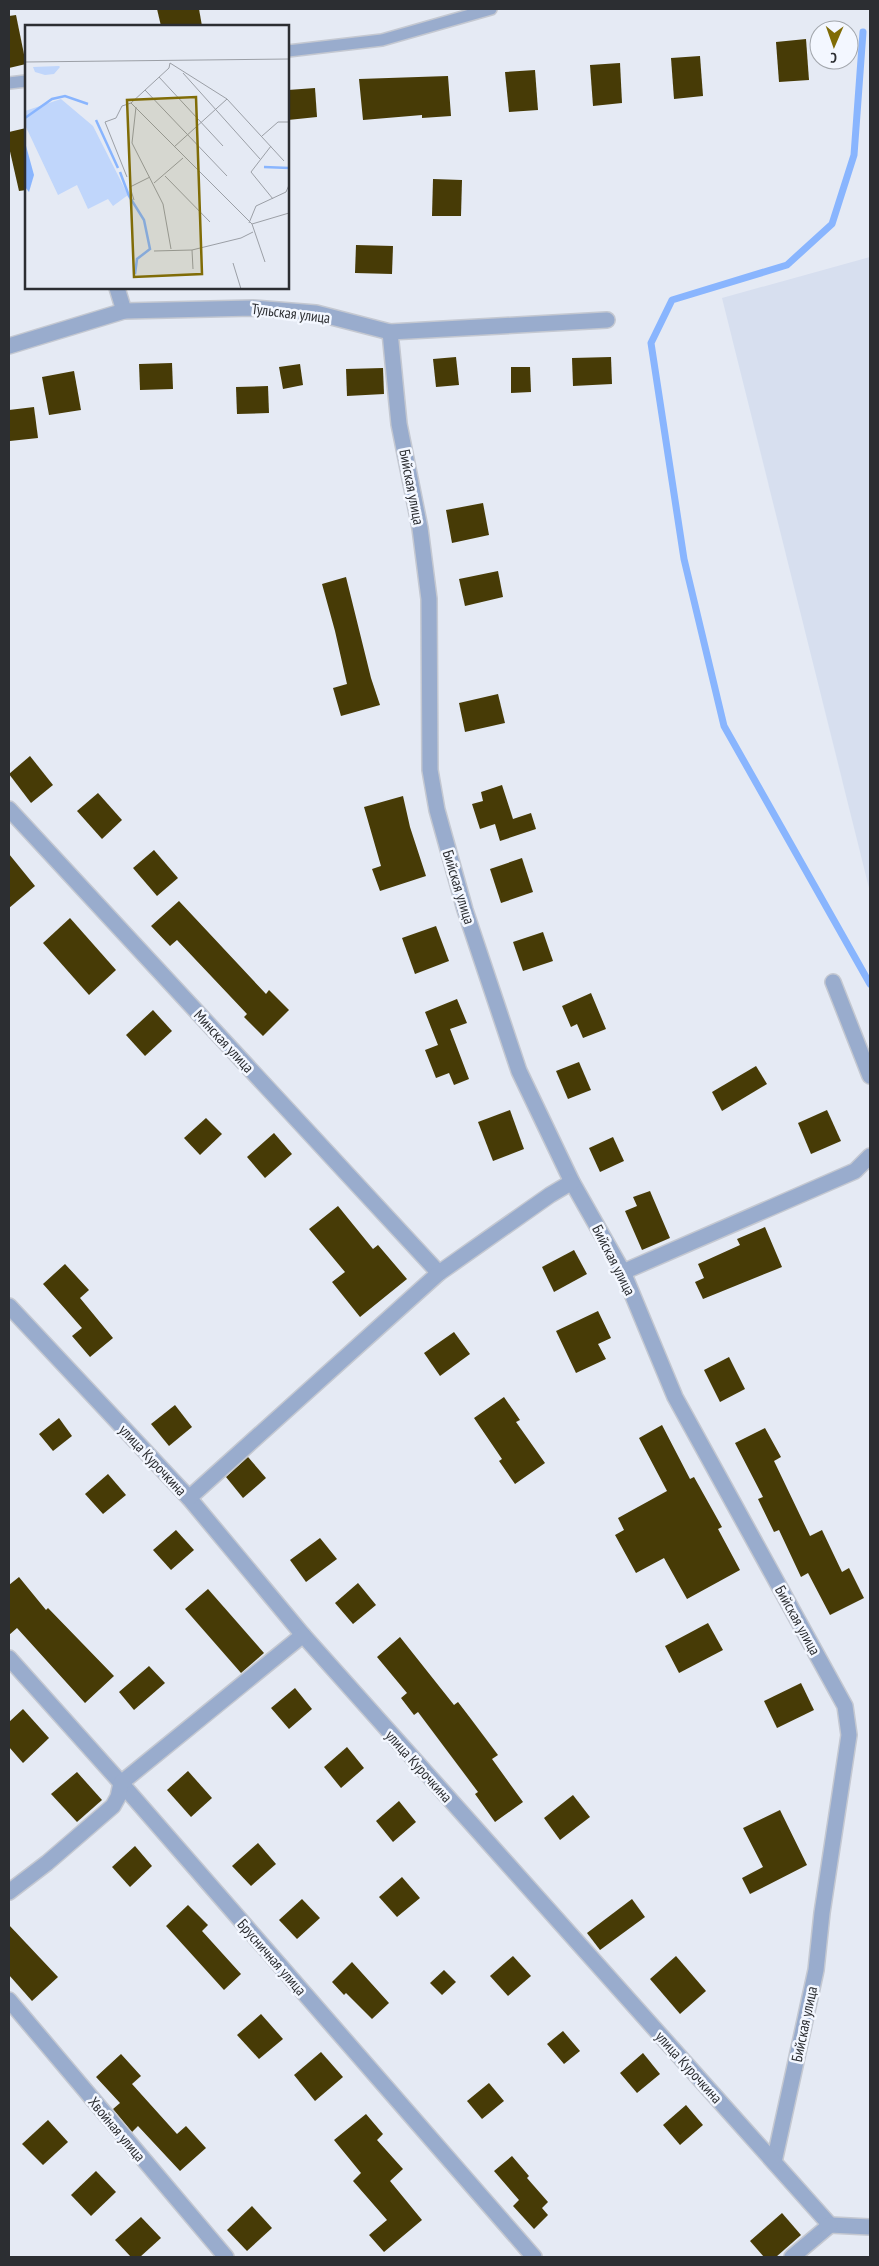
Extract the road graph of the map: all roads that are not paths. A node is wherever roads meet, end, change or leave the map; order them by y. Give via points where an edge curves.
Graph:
1 (491, 9) edge
2 (289, 51) edge
3 (25, 81) edge
4 (9, 83) edge
5 (117, 289) edge
6 (124, 311) junction
7 (607, 320) dead end
8 (390, 332) junction
9 (9, 346) edge
10 (9, 809) edge
11 (833, 982) dead end
12 (870, 1076) edge
13 (870, 1156) edge
14 (572, 1182) junction
15 (623, 1272) junction
16 (439, 1273) junction
17 (9, 1306) edge
18 (189, 1498) junction
19 (303, 1635) junction
20 (9, 1658) edge
21 (121, 1783) junction
22 (9, 1892) edge
23 (9, 2000) edge
24 (774, 2162) junction
25 (830, 2225) junction
26 (870, 2227) edge
27 (226, 2257) edge
28 (534, 2257) edge
29 (792, 2257) edge

1 - 2 lane via 382,40
3 - 4 lane
5 - 6 street
6 - 8 street, Тульская улица via 253,308 316,313
6 - 9 street, Тульская улица
7 - 8 street, Тульская улица
8 - 14 street, Бийская улица via 399,424 420,528 428,599 430,760 437,810 465,910 519,1071
10 - 16 street, Минская улица
11 - 12 street
13 - 15 street via 856,1171
14 - 15 street, Бийская улица
14 - 16 street
15 - 24 street, Бийская улица via 675,1397 845,1706 849,1735 816,1970
16 - 18 street
17 - 18 street, улица Курочкина
18 - 19 street, улица Курочкина
19 - 21 street
19 - 24 street, улица Курочкина
20 - 21 street, Брусничная улица
21 - 22 street via 113,1806 47,1864
21 - 28 street, Брусничная улица
23 - 27 street, Хвойная улица
24 - 25 street, улица Курочкина
25 - 26 street
25 - 29 street

